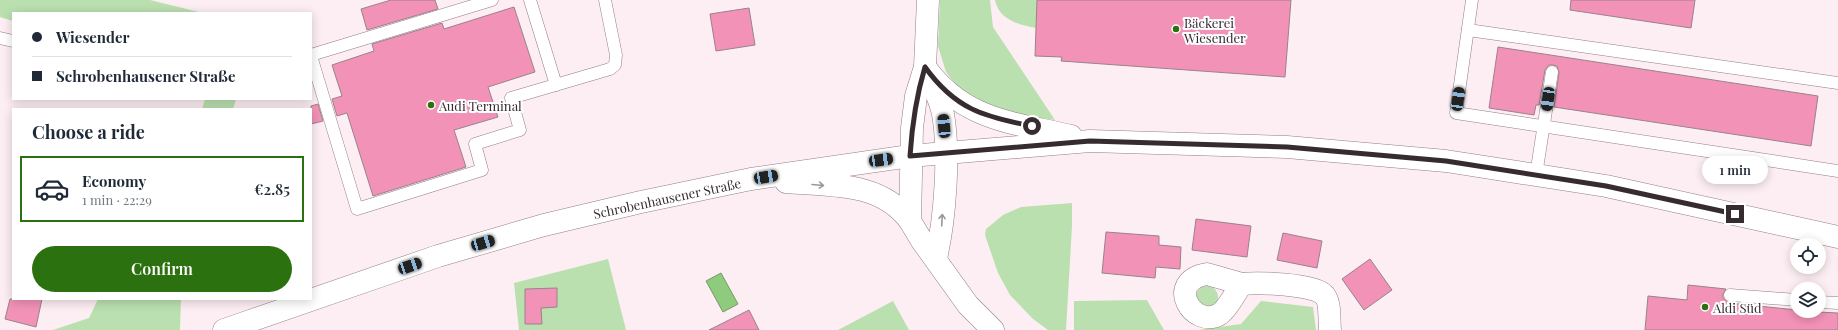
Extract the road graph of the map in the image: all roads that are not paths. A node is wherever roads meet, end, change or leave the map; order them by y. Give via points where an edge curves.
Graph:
1 (492, 0) edge
2 (530, 0) edge
3 (605, 0) edge
4 (928, 0) edge
5 (1472, 0) edge
6 (1468, 30) junction
7 (0, 38) edge
8 (12, 41) edge
9 (312, 55) edge
10 (312, 58) edge
11 (925, 67) junction
12 (1552, 72) dead end
13 (1838, 83) edge
14 (556, 85) junction
15 (1544, 126) junction
16 (1090, 141) junction
17 (946, 153) junction
18 (910, 156) junction
19 (1838, 171) edge
20 (1536, 175) junction
21 (751, 179) junction
22 (910, 221) junction
23 (1838, 237) edge
24 (936, 258) junction
25 (1242, 284) dead end
26 (1730, 295) dead end
27 (1790, 299) edge
28 (311, 300) edge
29 (312, 300) edge
30 (1826, 303) edge
31 (1838, 304) edge
32 (224, 330) edge
33 (993, 330) edge
34 (1330, 330) edge

1 - 9 lane
2 - 14 lane
3 - 14 lane via 616,55 615,65 610,69
4 - 11 main road
5 - 6 lane
6 - 13 lane
6 - 15 lane via 1456,113
7 - 8 lane
10 - 14 lane via 357,209 482,170 475,144 520,130 511,98
11 - 16 main road via 950,96 981,114
11 - 17 main road via 942,113
11 - 18 main road via 916,96
12 - 15 lane
15 - 19 lane
15 - 20 lane
16 - 17 main road, Schrobenhausener Straße
16 - 20 main road, Schrobenhausener Straße via 1303,148 1446,161
17 - 18 main road, Schrobenhausener Straße
24 -> 17 main road via 941,235
18 - 21 main road, Schrobenhausener Straße
18 - 22 main road
20 - 23 main road, Schrobenhausener Straße via 1606,186
21 -> 22 main road via 867,191 890,201 902,210
21 - 29 main road, Schrobenhausener Straße via 641,202 536,228 438,256
22 - 24 main road
24 - 33 main road via 968,304
25 - 34 main road via 1256,282 1316,290 1324,294
26 - 27 lane
28 - 32 main road, Schrobenhausener Straße
30 - 31 lane

